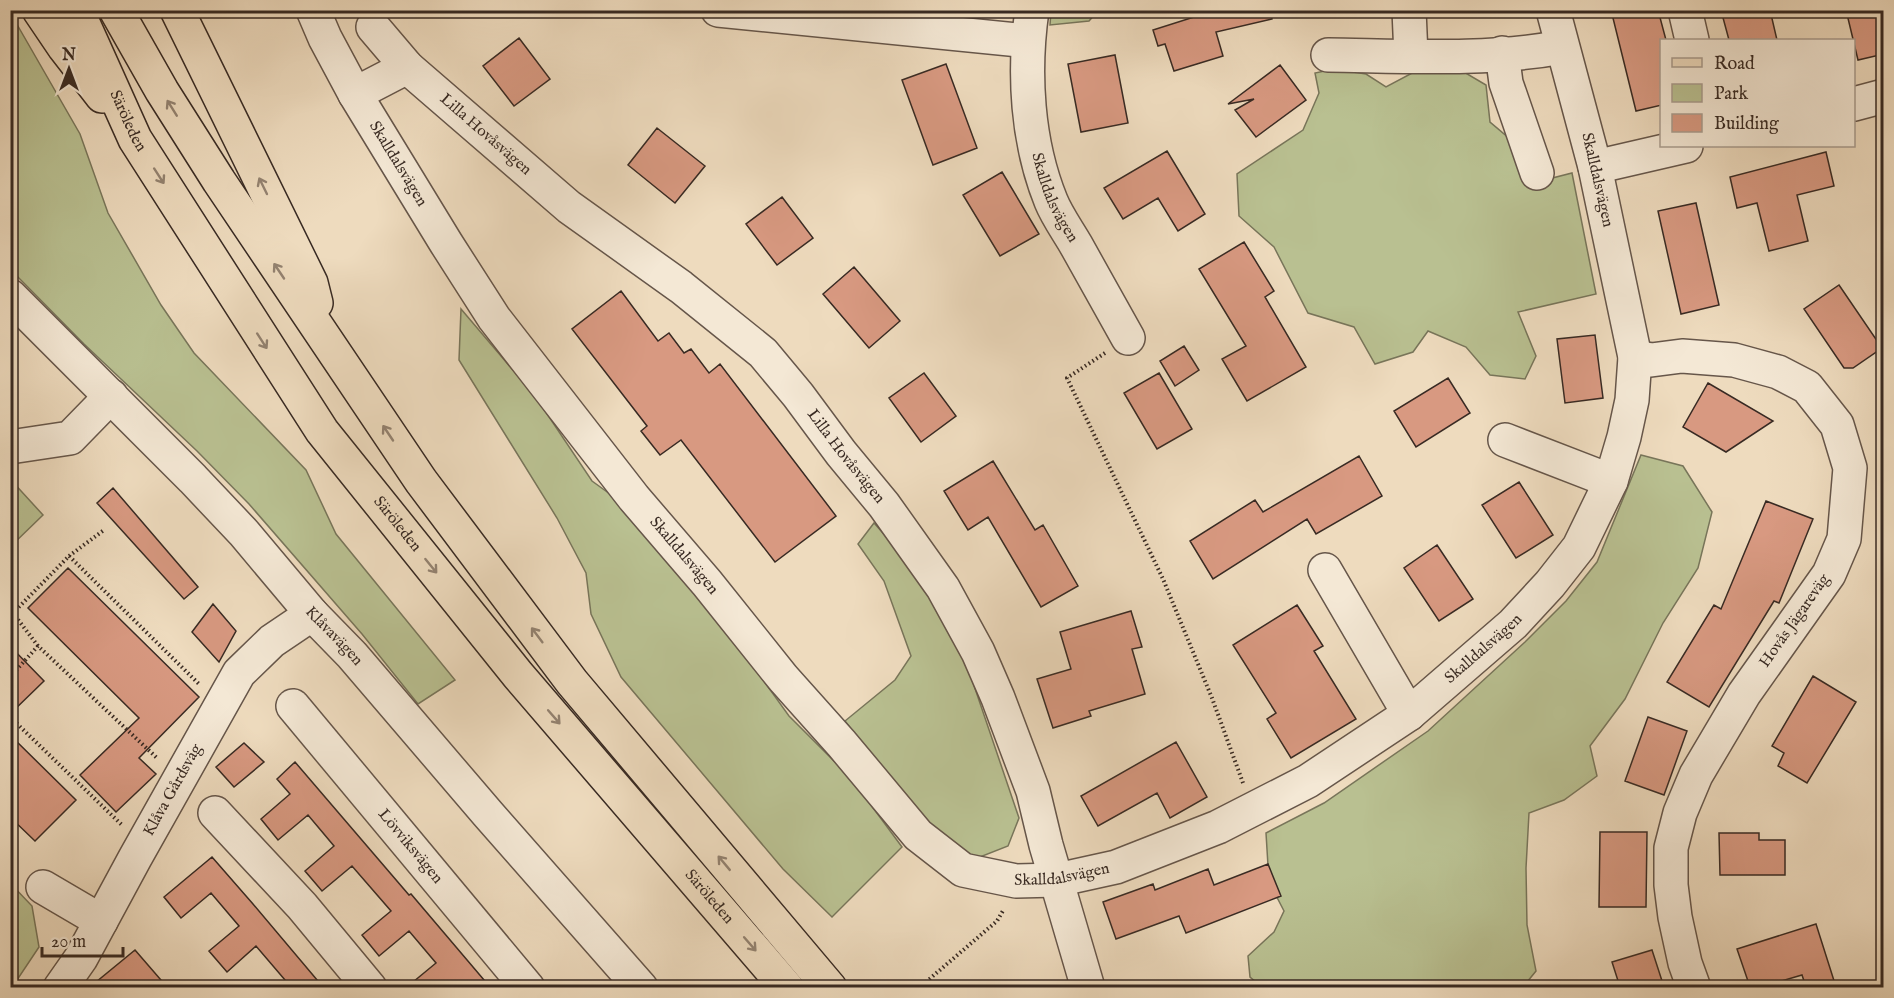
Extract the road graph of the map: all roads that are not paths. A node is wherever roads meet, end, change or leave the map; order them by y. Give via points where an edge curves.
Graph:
1 (39, 10) edge
2 (77, 10) edge
3 (116, 10) edge
4 (177, 10) edge
5 (314, 10) edge
6 (718, 10) edge
7 (1409, 10) edge
8 (1553, 10) edge
9 (1685, 10) edge
10 (1030, 26) edge
11 (373, 27) dead end
12 (1692, 39) edge
13 (1562, 46) junction
14 (1502, 53) junction
15 (1328, 55) dead end
16 (1412, 56) junction
17 (407, 67) junction
18 (355, 94) junction
19 (1884, 96) edge
20 (1855, 104) edge
21 (135, 139) junction
22 (1682, 147) edge
23 (1595, 167) junction
24 (1537, 173) dead end
25 (10, 296) edge
26 (323, 337) junction
27 (1128, 338) road end
28 (1635, 357) junction
29 (111, 396) junction
30 (1505, 440) dead end
31 (10, 447) edge
32 (1611, 481) junction
33 (1325, 570) dead end
34 (312, 614) junction
35 (293, 706) dead end
36 (1409, 714) junction
37 (215, 813) dead end
38 (1057, 880) junction
39 (43, 887) dead end
40 (101, 921) junction
41 (60, 987) edge
42 (370, 987) edge
43 (528, 987) edge
44 (641, 987) edge
45 (787, 987) edge
46 (830, 987) edge
47 (1088, 987) edge
48 (1694, 987) edge

1 - 21 main road
2 - 21 main road, Säröleden
26 -> 3 main road, Säröleden via 162,91
26 -> 4 main road via 311,283
5 - 18 street, Skalldalsvägen
6 - 10 street, Skalldalsvägen
7 - 16 street
8 - 13 street, Skalldalsvägen
9 - 12 street
10 - 27 street, Skalldalsvägen via 1031,128 1051,202
11 - 17 street, Lilla Hovåsvägen
13 - 14 street
13 - 23 street, Skalldalsvägen
14 - 16 street
14 - 24 street via 1506,83
15 - 16 street
17 - 18 street
17 - 38 street, Lilla Hovåsvägen via 569,207 681,287 763,353 798,395 938,580 973,643 1033,791
18 - 38 street, Skalldalsvägen via 495,318 634,498 918,835 963,870 1016,881
19 - 20 street
21 -> 45 main road, Säröleden via 322,431 518,675
22 - 23 street
23 - 28 street, Skalldalsvägen
25 - 29 street, Klåvavägen
46 -> 26 main road, Säröleden via 572,682 421,481
28 - 32 street, Skalldalsvägen via 1632,400
28 - 48 street, Hovås Jägareväg via 1734,360 1778,372 1807,387 1837,425 1850,468 1844,539 1829,574 1744,694 1696,775 1680,813 1671,848 1671,885 1685,963
29 - 31 street via 70,438
29 - 34 street, Klåvavägen via 237,525
30 - 32 street
32 - 36 street, Skalldalsvägen via 1579,547 1550,584 1513,624
33 - 36 street
34 - 40 street, Klåva Gårdsväg via 272,641 239,673
34 - 44 street, Klåvavägen
35 - 43 street, Lövviksvägen
36 - 38 street, Skalldalsvägen via 1308,781 1218,827 1116,867
37 - 42 street via 302,906
38 - 47 street, Lilla Hovåsvägen
39 - 40 street
40 - 41 street, Klåva Gårdsväg

